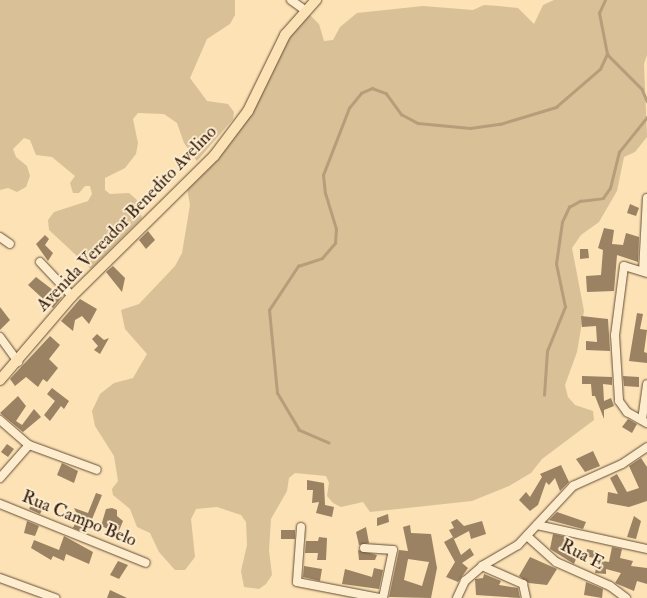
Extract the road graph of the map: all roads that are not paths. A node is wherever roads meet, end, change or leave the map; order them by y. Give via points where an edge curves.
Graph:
1 (292, 0) edge
2 (316, 0) edge
3 (306, 11) junction
4 (647, 198) edge
5 (0, 237) edge
6 (10, 244) dead end
7 (40, 262) dead end
8 (645, 272) edge
9 (72, 296) junction
10 (0, 337) edge
11 (18, 362) junction
12 (0, 380) edge
13 (647, 384) edge
14 (0, 420) edge
15 (644, 422) edge
16 (29, 445) junction
17 (647, 446) edge
18 (97, 470) dead end
19 (0, 478) edge
20 (0, 504) edge
21 (537, 525) junction
22 (301, 528) dead end
23 (526, 536) junction
24 (364, 548) dead end
25 (647, 549) edge
26 (146, 562) dead end
27 (482, 566) junction
28 (0, 578) edge
29 (340, 595) edge
30 (55, 598) edge
31 (379, 598) edge
32 (383, 598) edge
33 (457, 598) edge
34 (526, 598) edge
35 (626, 598) edge

1 - 3 street
2 - 3 main road, Avenida Vereador Benedito Avelino
3 - 9 main road, Avenida Vereador Benedito Avelino via 285,35 248,111 214,156
4 - 8 street
5 - 6 street
7 - 9 street
8 - 15 street via 624,266 615,335 619,401 627,412
9 - 11 main road, Avenida Vereador Benedito Avelino
10 - 11 street
11 - 12 main road, Avenida Vereador Benedito Avelino
13 - 15 street
14 - 16 street
16 - 18 street
16 - 19 street
17 - 21 street via 622,464 573,486
20 - 26 street, Rua Campo Belo
21 - 23 street
21 - 25 street
22 - 29 street via 296,582
23 - 27 street via 506,553
23 - 35 street, Rua E via 556,562 610,586
24 - 32 street via 393,550
27 - 33 street via 466,581
27 - 34 street via 523,584
28 - 30 street
29 - 31 street

